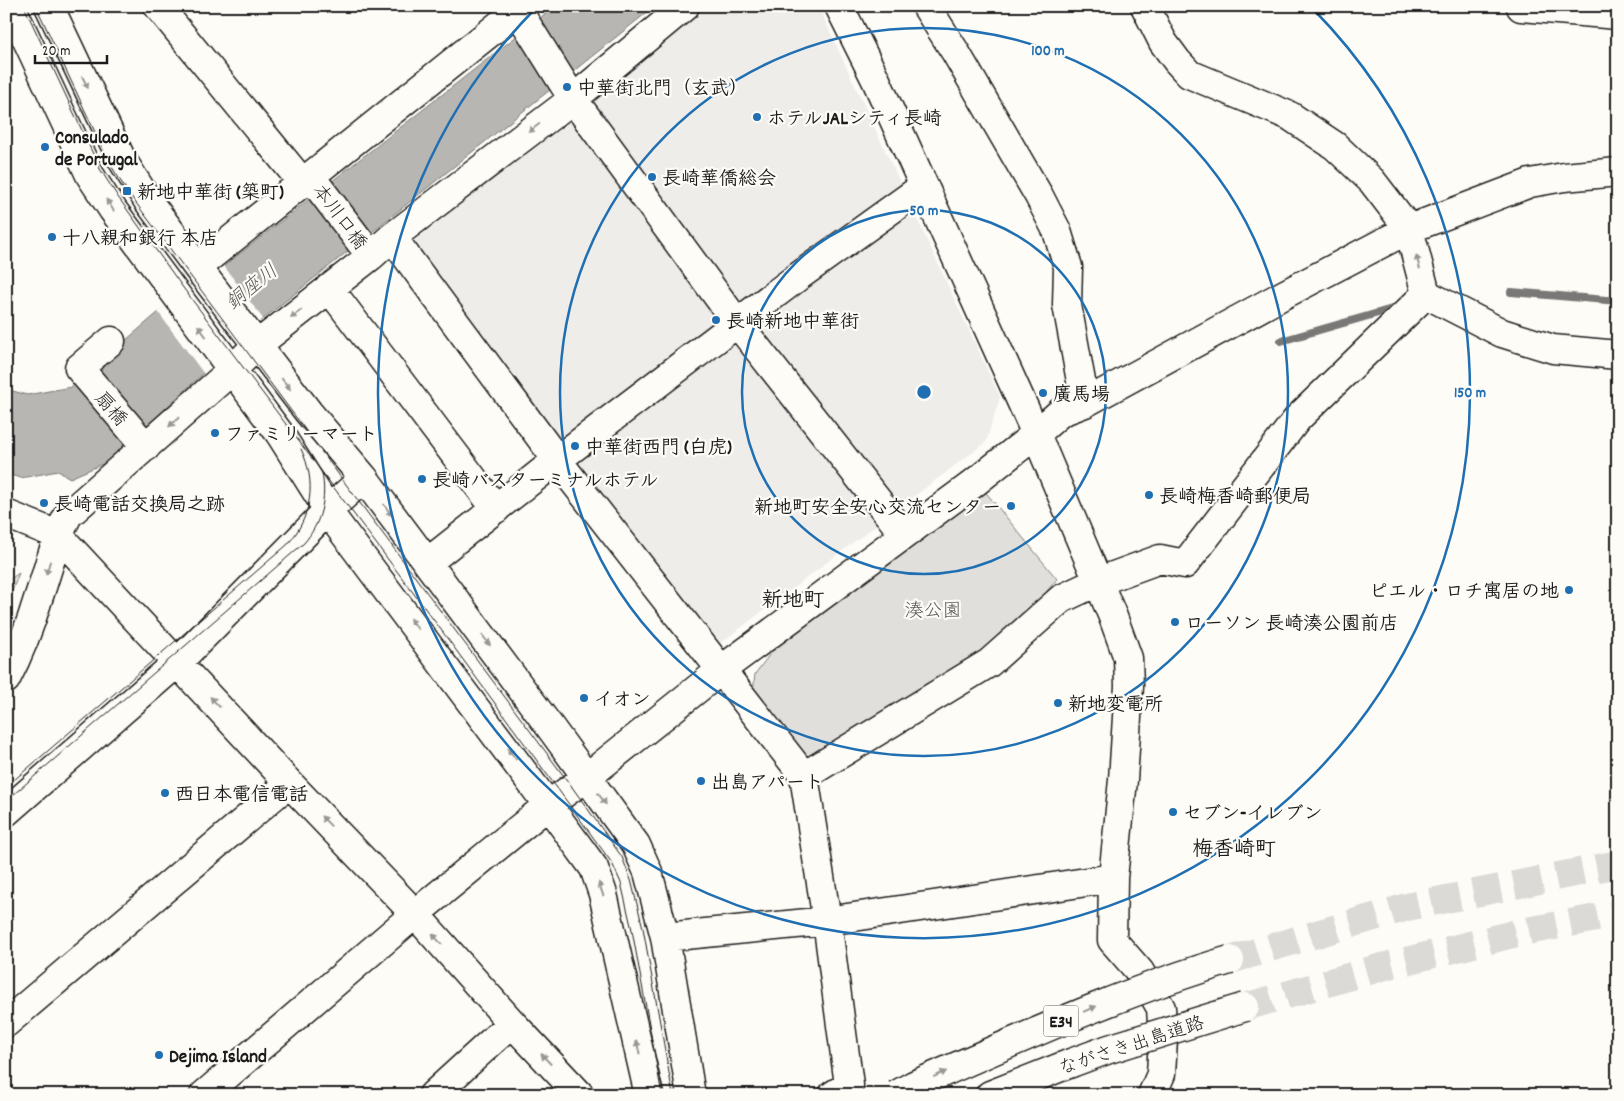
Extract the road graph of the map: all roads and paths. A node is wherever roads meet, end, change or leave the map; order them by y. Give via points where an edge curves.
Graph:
1 (11, 6) edge
2 (49, 6) edge
3 (158, 6) edge
4 (686, 6) edge
5 (839, 6) edge
6 (926, 6) edge
7 (1145, 6) edge
8 (1521, 7) edge
9 (519, 8) edge
10 (1618, 15) edge
11 (567, 90) junction
12 (1618, 172) edge
13 (306, 179) junction
14 (924, 186) junction
15 (1409, 229) junction
16 (392, 237) junction
17 (371, 256) junction
18 (197, 267) junction
19 (329, 288) junction
20 (1426, 294) junction
21 (738, 324) junction
22 (111, 341) dead end
23 (257, 345) junction
24 (1618, 355) edge
25 (231, 370) junction
26 (1085, 403) junction
27 (1036, 434) junction
28 (146, 447) junction
29 (556, 460) junction
30 (364, 478) junction
31 (496, 509) junction
32 (328, 510) junction
33 (6, 514) edge
34 (904, 534) junction
35 (58, 535) junction
36 (428, 562) junction
37 (1098, 582) junction
38 (178, 662) junction
39 (721, 670) junction
40 (6, 678) edge
41 (804, 776) junction
42 (586, 778) junction
43 (289, 783) junction
44 (548, 804) junction
45 (6, 812) edge
46 (1113, 878) junction
47 (415, 914) junction
48 (827, 921) junction
49 (665, 937) junction
50 (1230, 960) tunnel mouth
51 (1245, 1007) tunnel mouth
52 (6, 1023) edge
53 (512, 1023) junction
54 (841, 1090) edge
55 (204, 1095) edge
56 (433, 1095) edge
57 (580, 1095) edge
58 (649, 1095) edge
59 (692, 1095) edge
60 (896, 1095) edge
61 (990, 1095) edge
62 (1152, 1095) edge

25 -> 1 main road via 90,174
2 -> 18 main road via 121,158
3 - 13 main road, 本川口橋
4 - 11 main road
5 - 14 main road
6 - 26 main road via 961,61 1057,231 1068,267 1067,305
7 - 15 main road via 1163,42 1189,74 1290,116 1334,146 1372,181
8 - 10 main road
9 - 11 main road
9 - 13 main road
11 -> 16 main road
11 - 21 main road
12 - 15 main road via 1530,183
13 - 17 main road, 本川口橋
13 - 18 main road
14 - 21 main road
14 - 27 main road
20 -> 15 main road
15 - 26 main road
16 - 17 main road
16 - 29 main road
17 - 19 main road
18 - 23 main road
19 -> 23 main road
19 - 31 main road
20 - 24 main road via 1502,333 1553,349
20 - 37 main road via 1298,418 1185,564 1160,559
21 - 29 main road
21 - 34 main road
22 - 28 main road, 扇橋 via 79,368
23 - 25 main road
23 -> 30 main road
25 -> 28 main road
25 - 32 main road via 280,434
26 - 27 main road via 1061,412
27 - 34 main road
27 - 37 main road
28 - 35 main road via 68,515
29 - 31 main road
29 - 39 main road
30 - 32 main road
30 -> 36 main road
31 - 36 main road
32 - 38 main road
44 -> 32 main road
33 - 35 main road
34 - 39 main road
35 - 38 main road
35 -> 40 main road via 38,601
36 -> 42 main road
37 - 41 main road via 1061,599 989,663
37 - 46 main road via 1128,658 1124,780
43 -> 38 main road
38 - 45 main road
39 - 41 main road
39 - 42 main road
41 - 48 main road
42 - 44 main road
42 -> 49 main road via 636,845 648,872
47 -> 43 main road
43 - 52 main road
44 - 47 main road
58 -> 44 main road via 603,894 594,868
46 - 48 main road
46 - 62 main road via 1112,940 1140,972 1161,1008 1161,1074
53 -> 47 main road
47 - 55 main road
48 - 49 main road
48 - 54 main road
49 - 59 main road
60 -> 50 main road, E34, bridge via 1095,1007
51 - 61 main road, ながさき出島道路 / E34, bridge via 1109,1048
53 - 56 main road
57 -> 53 main road

